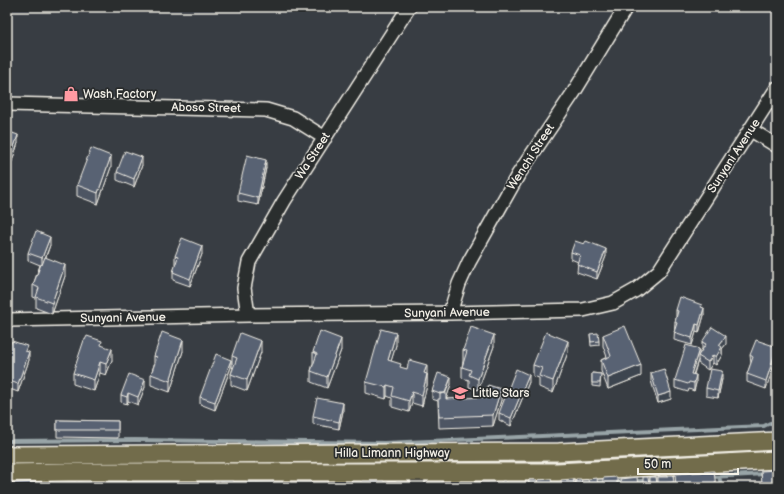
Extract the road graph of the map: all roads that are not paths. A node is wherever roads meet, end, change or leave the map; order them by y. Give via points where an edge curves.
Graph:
1 (409, 7) edge
2 (626, 7) edge
3 (777, 88) edge
4 (7, 104) edge
5 (751, 130) junction
6 (325, 138) junction
7 (777, 146) edge
8 (450, 313) junction
9 (248, 315) junction
10 (7, 320) edge
11 (777, 441) edge
12 (7, 455) edge
13 (777, 460) edge
14 (7, 473) edge
15 (417, 479) edge

1 - 6 street, Wa Street
2 - 8 street, Wenchi Street via 574,92 518,175 458,284
3 - 5 street, Sunyani Avenue
4 - 6 street, Aboso Street via 266,110 293,118
5 - 7 street
5 - 8 street, Sunyani Avenue via 659,271 636,290 613,303 583,310
6 - 9 street, Wa Street via 284,201 249,262 244,288
8 - 9 street, Sunyani Avenue
9 - 10 street, Sunyani Avenue
11 - 12 main road, Hilla Limann Highway via 559,452
13 - 15 main road, Hilla Limann Highway
14 - 15 main road, Hilla Limann Highway

